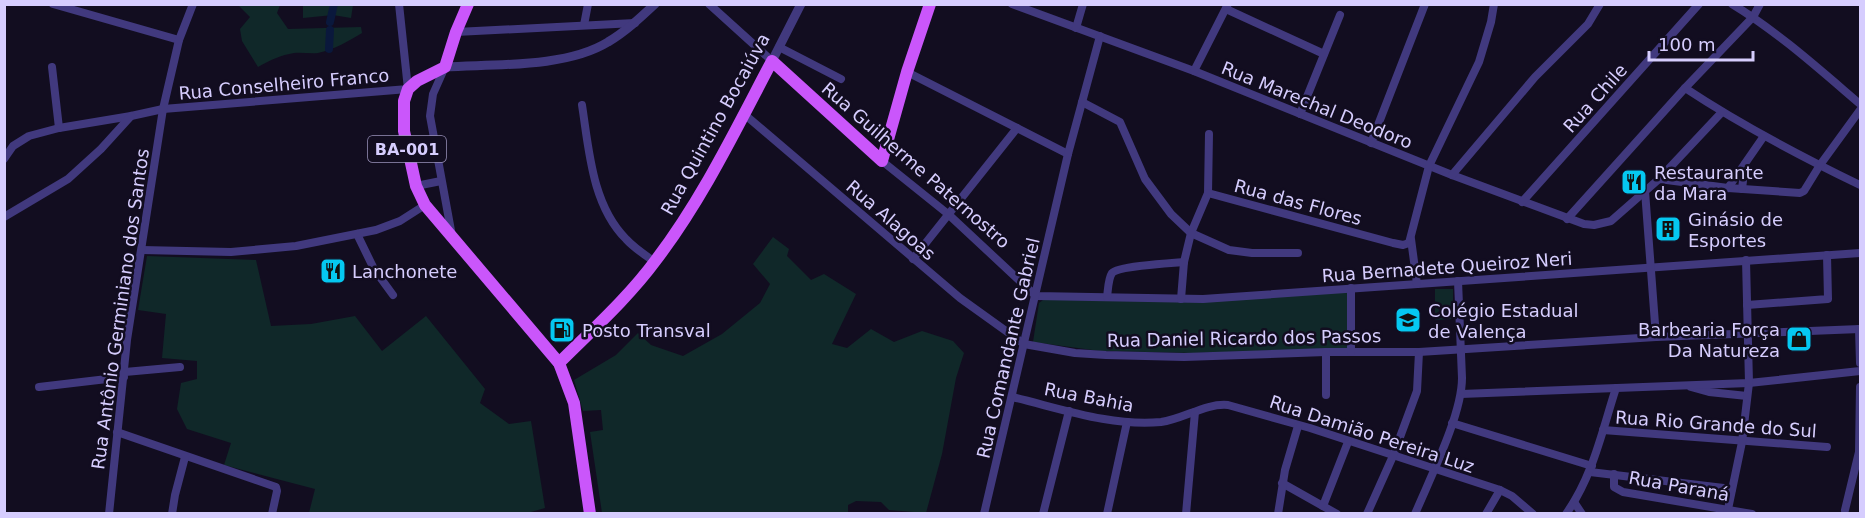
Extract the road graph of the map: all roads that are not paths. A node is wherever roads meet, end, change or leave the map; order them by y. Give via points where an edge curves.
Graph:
1 (53, 4) edge
2 (193, 4) edge
3 (399, 4) edge
4 (468, 4) edge
5 (588, 4) edge
6 (655, 4) edge
7 (709, 4) edge
8 (801, 4) edge
9 (930, 4) edge
10 (1012, 4) edge
11 (1083, 4) edge
12 (1425, 4) edge
13 (1494, 4) edge
14 (1600, 4) edge
15 (1691, 4) edge
16 (1699, 4) edge
17 (1732, 4) edge
18 (1760, 4) edge
19 (1227, 7) edge
20 (1691, 14) junction
21 (1340, 15) dead end
22 (1753, 17) junction
23 (635, 23) junction
24 (584, 25) junction
25 (1076, 28) junction
26 (456, 32) junction
27 (1100, 36) junction
28 (179, 40) junction
29 (779, 47) junction
30 (1324, 54) junction
31 (772, 61) junction
32 (52, 67) dead end
33 (445, 67) junction
34 (1194, 71) junction
35 (907, 72) junction
36 (841, 79) dead end
37 (1685, 88) junction
38 (408, 89) junction
39 (1082, 102) junction
40 (1860, 104) edge
41 (582, 105) dead end
42 (163, 109) junction
43 (1860, 110) edge
44 (1722, 112) junction
45 (744, 114) junction
46 (1300, 114) junction
47 (131, 116) junction
48 (59, 128) junction
49 (1017, 128) junction
50 (1209, 134) dead end
51 (1764, 136) junction
52 (1371, 142) junction
53 (1068, 154) junction
54 (4, 159) edge
55 (882, 161) junction
56 (1745, 163) junction
57 (1820, 165) junction
58 (1429, 166) junction
59 (1452, 175) junction
60 (1659, 179) junction
61 (441, 181) junction
62 (1860, 185) edge
63 (416, 186) junction
64 (1728, 188) junction
65 (1742, 189) junction
66 (1645, 191) junction
67 (1208, 193) junction
68 (1522, 202) junction
69 (425, 205) junction
70 (948, 214) junction
71 (4, 217) edge
72 (1567, 219) junction
73 (1191, 233) junction
74 (357, 234) junction
75 (1411, 239) junction
76 (453, 240) junction
77 (142, 250) junction
78 (1298, 253) dead end
79 (1860, 253) edge
80 (1827, 255) junction
81 (913, 259) junction
82 (1746, 260) junction
83 (655, 262) junction
84 (1184, 262) junction
85 (1652, 267) junction
86 (1458, 281) junction
87 (1417, 284) junction
88 (1351, 288) junction
89 (393, 295) dead end
90 (1036, 296) junction
91 (1107, 297) junction
92 (1181, 299) junction
93 (1747, 305) junction
94 (1860, 329) edge
95 (1747, 334) junction
96 (1656, 337) junction
97 (1024, 344) junction
98 (1460, 349) junction
99 (1326, 352) junction
100 (1351, 352) junction
101 (1419, 352) junction
102 (558, 363) junction
103 (1860, 363) edge
104 (180, 367) dead end
105 (1860, 371) edge
106 (125, 375) junction
107 (1749, 383) junction
108 (1687, 385) junction
109 (39, 387) dead end
110 (1860, 387) edge
111 (1616, 388) junction
112 (1461, 394) junction
113 (1326, 395) dead end
114 (1747, 396) junction
115 (1012, 397) junction
116 (1069, 411) junction
117 (1195, 412) junction
118 (1127, 422) junction
119 (1452, 423) junction
120 (1298, 426) junction
121 (1603, 430) junction
122 (117, 432) junction
123 (1348, 442) junction
124 (1742, 442) junction
125 (1827, 447) dead end
126 (1860, 452) edge
127 (1393, 456) junction
128 (185, 457) junction
129 (1434, 469) junction
130 (1591, 469) junction
131 (1614, 474) junction
132 (1282, 483) junction
133 (1732, 489) junction
134 (1500, 490) junction
135 (1574, 502) junction
136 (1323, 506) junction
137 (1845, 510) dead end
138 (1727, 511) edge
139 (109, 513) edge
140 (172, 513) edge
141 (272, 513) edge
142 (590, 513) edge
143 (984, 513) edge
144 (1043, 513) edge
145 (1107, 513) edge
146 (1185, 513) edge
147 (1278, 513) edge
148 (1337, 513) edge
149 (1367, 513) edge
150 (1415, 513) edge
151 (1486, 513) edge
152 (1533, 513) edge
153 (1566, 513) edge
154 (1582, 513) edge
155 (1752, 513) edge

1 - 28 street
2 - 28 street, Rua Antônio Germiniano dos Santos
3 - 38 street
4 - 26 main road, BA-001
5 - 24 street
6 - 23 street
7 - 31 street
8 - 29 street, Rua Quintino Bocaiúva
9 - 35 main road
10 - 25 street, Rua Marechal Deodoro
11 - 25 street
12 - 52 street
13 - 58 street via 1479,62
14 - 59 street via 1588,24 1535,77
15 - 20 street
16 - 20 street, Rua Chile
17 - 22 street
18 - 22 street
19 - 30 street
19 - 34 street
20 - 68 street, Rua Chile
21 - 30 street
22 - 37 street
22 - 40 street
23 - 24 street
23 - 33 street via 608,43 566,57
24 - 26 street
25 - 27 street, Rua Marechal Deodoro
26 - 33 main road, BA-001
27 - 34 street, Rua Marechal Deodoro
27 - 39 street, Rua Comandante Gabriel
28 - 42 street, Rua Antônio Germiniano dos Santos
29 - 31 street, Rua Quintino Bocaiúva
29 - 36 street
30 - 46 street
31 - 45 main road, Rua Quintino Bocaiúva
31 - 55 main road, Rua Guilherme Paternostro
32 - 48 street
33 - 38 main road
33 - 61 street, BA-001 via 430,105
34 - 46 street, Rua Marechal Deodoro
35 - 49 street
35 - 55 main road
37 - 44 street
37 - 72 street
38 - 42 street, Rua Conselheiro Franco
38 - 63 main road, BA-001 via 404,126
39 - 53 street, Rua Comandante Gabriel
39 - 73 street via 1120,122 1145,179
41 - 83 street via 593,171 605,210 625,239
42 - 47 street, Rua Conselheiro Franco
42 - 77 street, Rua Antônio Germiniano dos Santos
43 - 57 street
44 - 51 street
44 - 60 street
45 - 81 street, Rua Alagoas
45 - 83 main road, Rua Quintino Bocaiúva via 687,217
46 - 52 street, Rua Marechal Deodoro
47 - 48 street, Rua Conselheiro Franco
47 - 71 street via 68,179
48 - 54 street, Rua Conselheiro Franco via 24,139
49 - 53 street
49 - 70 street
50 - 67 street
51 - 56 street
51 - 57 street
52 - 58 street, Rua Marechal Deodoro
53 - 90 street, Rua Comandante Gabriel
55 - 70 street, Rua Guilherme Paternostro
56 - 64 street
56 - 65 street
57 - 62 street
57 - 65 street via 1805,191 1796,194
58 - 59 street, Rua Marechal Deodoro
58 - 75 street
59 - 68 street, Rua Marechal Deodoro
60 - 64 street
60 - 66 street
61 - 63 street
61 - 76 street, BA-001
63 - 69 main road, BA-001
64 - 65 street
66 - 72 street, Rua Marechal Deodoro via 1611,221 1589,225
66 - 85 street
67 - 73 street, Rua das Flores
67 - 75 street, Rua das Flores via 1393,243 1408,244
68 - 72 street, Rua Marechal Deodoro
69 - 74 street via 400,221
69 - 76 main road, BA-001
70 - 81 street
70 - 90 street, Rua Guilherme Paternostro
73 - 78 street via 1229,250
73 - 84 street, Rua das Flores
74 - 77 street via 264,250
74 - 89 street via 374,269
75 - 87 street
76 - 102 main road, BA-001
77 - 106 street, Rua Antônio Germiniano dos Santos
79 - 80 street, Rua Bernadete Queiroz Neri
80 - 82 street, Rua Bernadete Queiroz Neri
80 - 93 street via 1828,299
81 - 97 street, Rua Alagoas
82 - 85 street, Rua Bernadete Queiroz Neri
82 - 93 street
83 - 102 main road, Rua Quintino Bocaiúva
84 - 91 street via 1114,272
84 - 92 street, Rua das Flores
85 - 86 street, Rua Bernadete Queiroz Neri
85 - 96 street
86 - 87 street, Rua Bernadete Queiroz Neri
86 - 98 street
87 - 88 street, Rua Bernadete Queiroz Neri
88 - 92 street, Rua Bernadete Queiroz Neri
88 - 100 street
90 - 91 street, Rua Bernadete Queiroz Neri
90 - 97 street, Rua Comandante Gabriel
91 - 92 street, Rua Bernadete Queiroz Neri
93 - 95 street
94 - 95 street, Rua Daniel Ricardo dos Passos
94 - 103 street
95 - 96 street, Rua Daniel Ricardo dos Passos
95 - 107 street
96 - 98 street, Rua Daniel Ricardo dos Passos
97 - 99 street, Rua Daniel Ricardo dos Passos via 1142,357
97 - 115 street, Rua Comandante Gabriel
98 - 101 street, Rua Daniel Ricardo dos Passos
98 - 112 street
99 - 100 street, Rua Daniel Ricardo dos Passos
99 - 113 street
100 - 101 street, Rua Daniel Ricardo dos Passos
101 - 127 street via 1417,391
102 - 142 main road, BA-001 via 574,403
104 - 106 street
105 - 107 street
106 - 109 street
106 - 122 street, Rua Antônio Germiniano dos Santos
107 - 108 street
107 - 114 street
108 - 111 street
108 - 114 street
110 - 126 street
111 - 112 street
111 - 121 street
112 - 119 street
114 - 124 street
115 - 116 street, Rua Bahia
115 - 143 street, Rua Comandante Gabriel
116 - 118 street, Rua Bahia
116 - 144 street
117 - 118 street, Rua Bahia via 1162,422
117 - 120 street, Rua Damião Pereira Luz via 1228,405
117 - 146 street
118 - 145 street
119 - 129 street
119 - 130 street
120 - 123 street, Rua Damião Pereira Luz
120 - 132 street
121 - 124 street, Rua Rio Grande do Sul
121 - 130 street
122 - 128 street
122 - 139 street, Rua Antônio Germiniano dos Santos
123 - 127 street, Rua Damião Pereira Luz
123 - 136 street
124 - 125 street, Rua Rio Grande do Sul
124 - 133 street
126 - 137 street
127 - 129 street, Rua Damião Pereira Luz
127 - 149 street
128 - 140 street
128 - 141 street via 276,487
129 - 134 street, Rua Damião Pereira Luz
129 - 150 street
130 - 131 street
130 - 135 street
131 - 133 street
131 - 138 street, Rua Paraná via 1618,491
132 - 136 street
132 - 147 street
133 - 138 street
134 - 151 street
134 - 152 street, Rua Damião Pereira Luz
135 - 153 street
135 - 154 street
136 - 148 street
138 - 155 street, Rua Paraná

